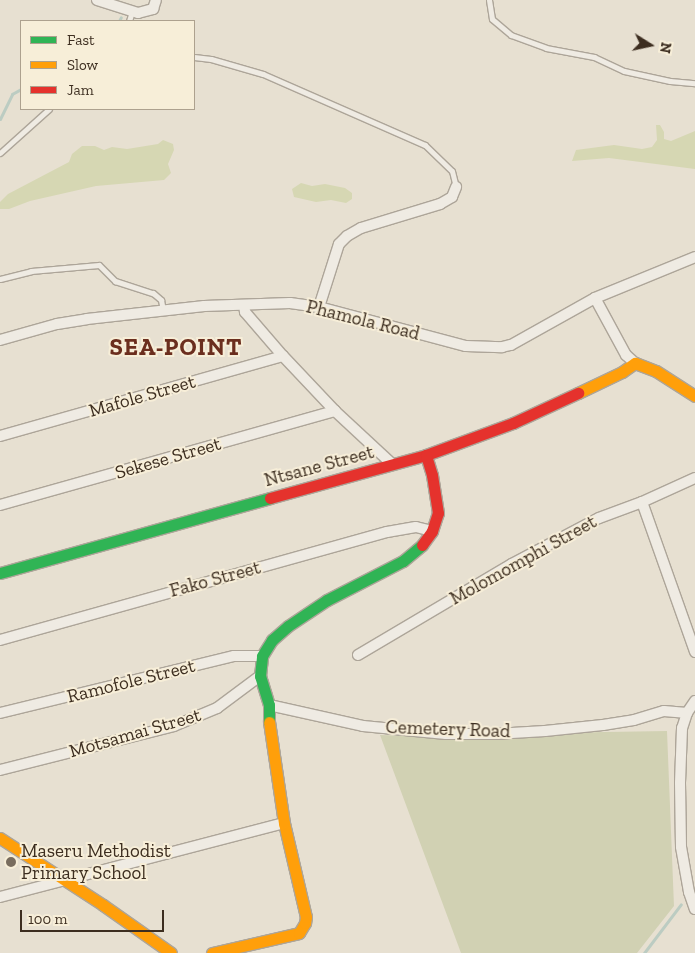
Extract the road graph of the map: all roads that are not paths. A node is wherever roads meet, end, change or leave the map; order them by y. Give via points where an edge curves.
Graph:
1 (97, 0) edge
2 (156, 0) edge
3 (489, 0) edge
4 (130, 16) edge
5 (195, 57) edge
6 (695, 83) edge
7 (48, 110) edge
8 (0, 153) edge
9 (456, 187) joint
10 (695, 257) edge
11 (0, 279) edge
12 (595, 298) junction
13 (244, 305) junction
14 (319, 306) junction
15 (163, 310) junction
16 (0, 340) edge
17 (283, 356) junction
18 (635, 363) junction
19 (695, 396) edge
20 (335, 411) junction
21 (0, 436) edge
22 (426, 455) junction
23 (392, 464) junction
24 (695, 478) edge
25 (642, 502) junction
26 (0, 505) edge
27 (432, 531) junction
28 (0, 572) edge
29 (0, 640) edge
30 (695, 652) edge
31 (358, 655) dead end
32 (262, 656) junction
33 (260, 676) junction
34 (695, 701) edge
35 (269, 705) junction
36 (0, 713) edge
37 (687, 713) junction
38 (0, 770) edge
39 (284, 823) junction
40 (0, 838) edge
41 (63, 880) junction
42 (0, 897) edge
43 (695, 909) edge
44 (171, 953) edge
45 (212, 953) edge

1 - 4 street
2 - 4 street via 149,12
3 - 6 lane via 492,19 511,35 546,48 594,57 624,71
5 - 9 lane via 263,74 425,145 452,172
7 - 8 lane
9 - 14 street via 452,197 440,204 361,228 347,236 339,244
10 - 12 street, Phamola Road
11 - 15 lane via 31,271 99,264 115,281 153,292 161,300
12 - 14 street, Phamola Road via 502,347 466,346
12 - 18 street via 626,355
13 - 14 street, Phamola Road via 290,303
13 - 15 street, Phamola Road
13 - 17 street via 245,312
15 - 16 street, Phamola Road via 57,324
17 - 20 street
17 - 21 street, Mafole Street
18 - 19 street via 656,371
18 - 22 street, Ntsane Street via 513,424
20 - 23 street
20 - 26 street, Sekese Street
22 - 23 street, Ntsane Street
22 - 27 street via 438,513
23 - 28 street, Ntsane Street
24 - 25 street, Molomomphi Street
25 - 30 street
25 - 31 street, Molomomphi Street via 599,518 512,564
27 - 29 street, Fako Street via 416,527 387,532
27 - 32 street via 419,549 402,561 327,600 288,626 272,640
32 - 33 street
32 - 36 street, Ramofole Street via 234,656
33 - 35 street
33 - 38 street, Motsamai Street via 217,708 174,726
34 - 37 street
35 - 37 street, Cemetery Road via 363,726 446,734 545,731 611,724 664,711
35 - 39 street via 269,725
37 - 43 street via 682,728 680,822 684,870
39 - 41 street
39 - 45 street via 306,917 302,930
40 - 41 street
41 - 42 street
41 - 44 street

